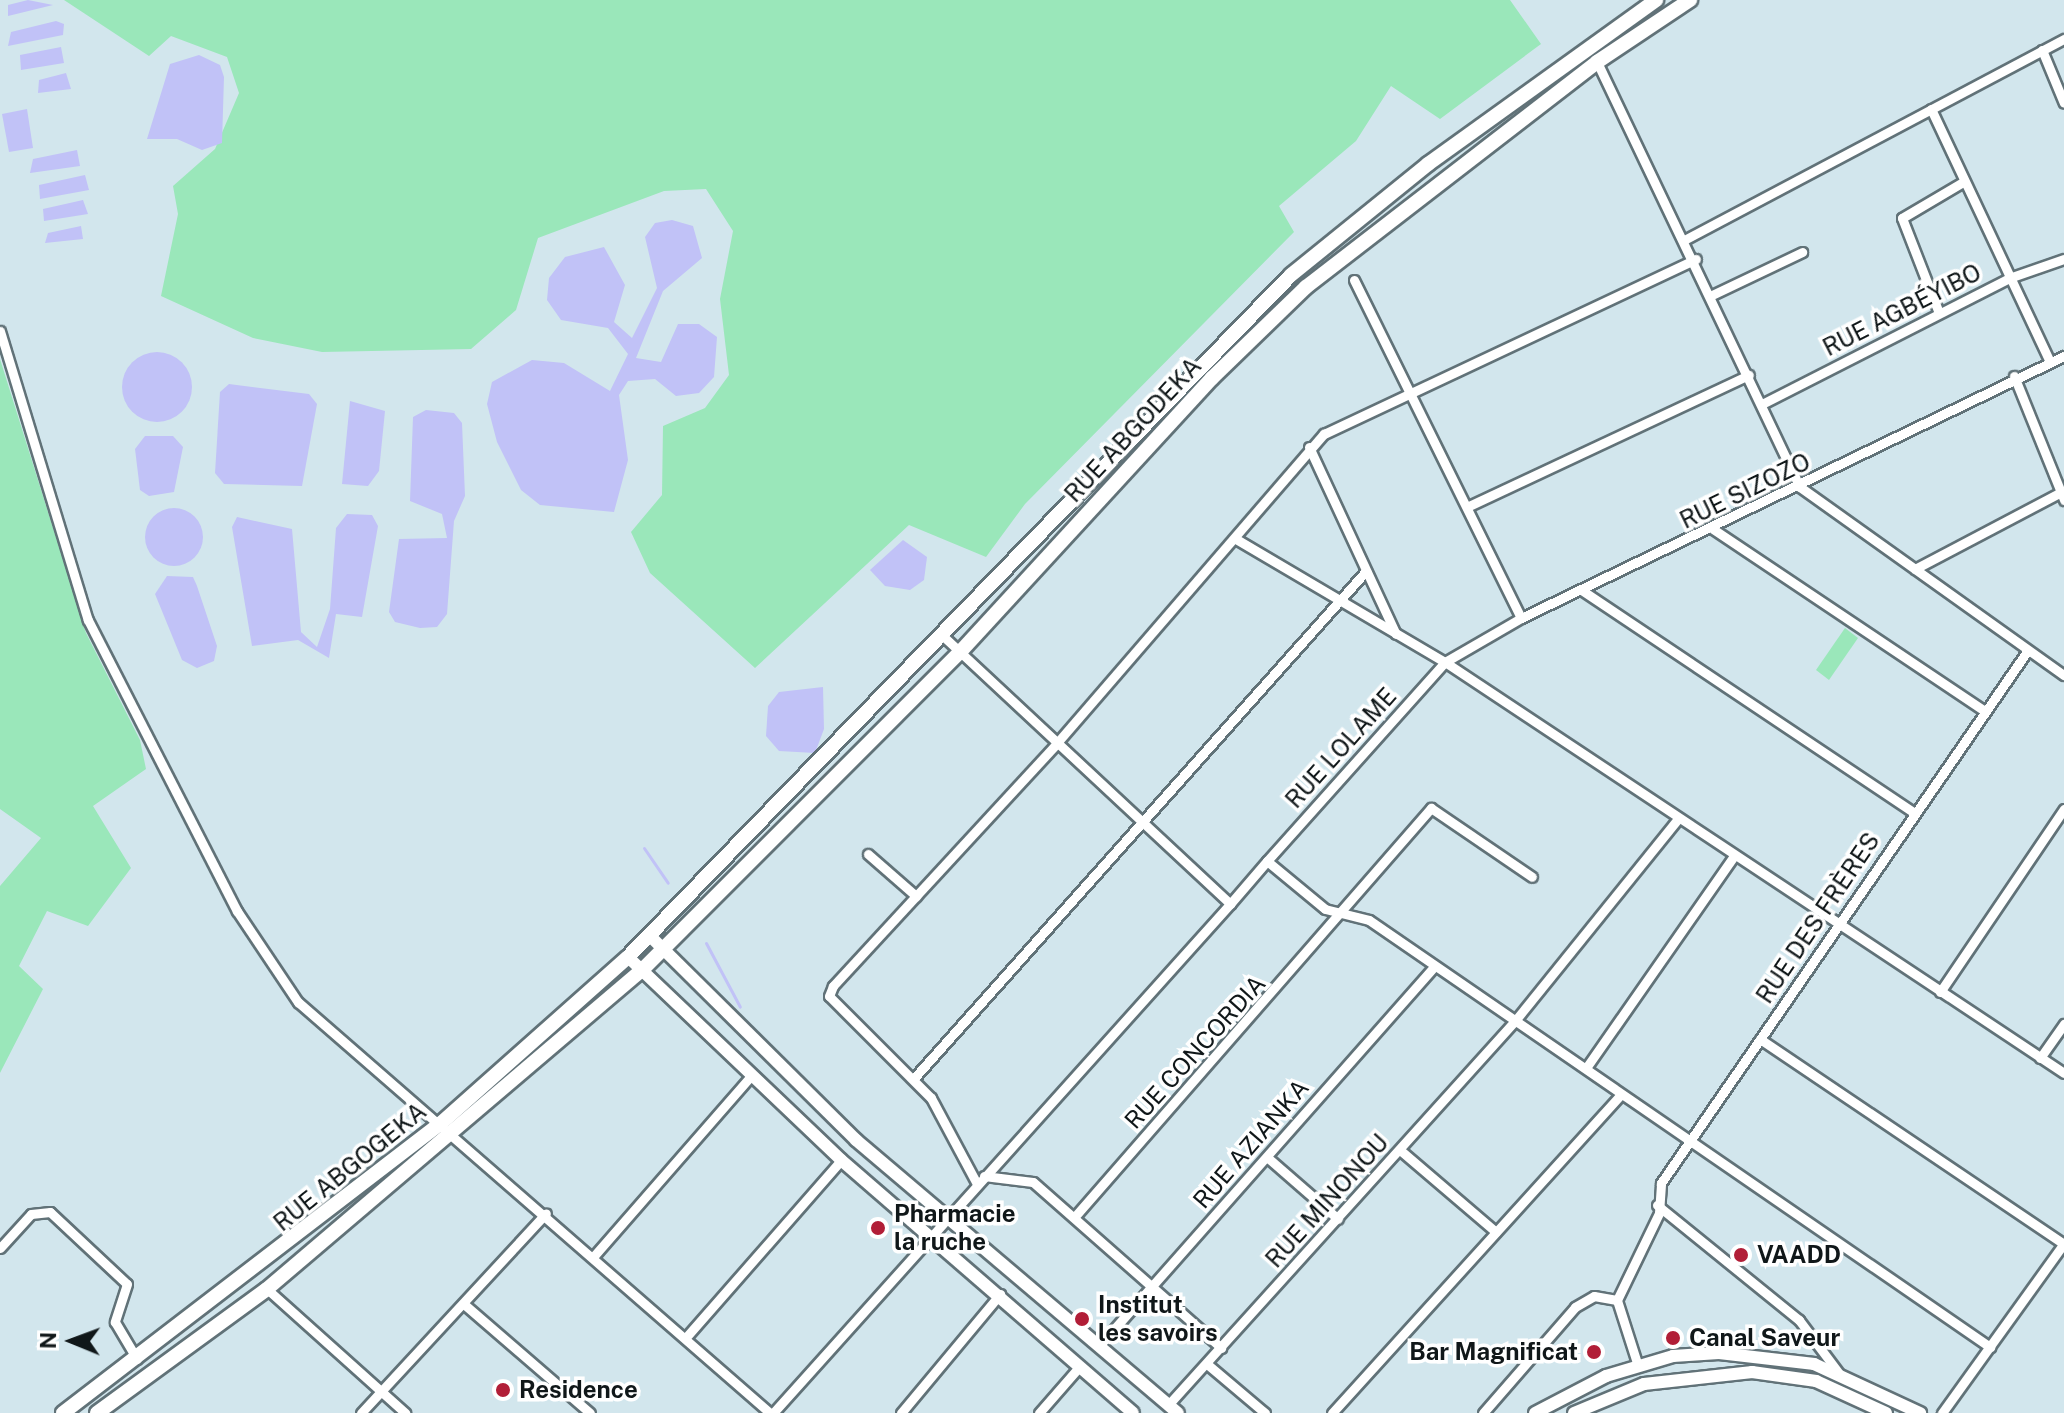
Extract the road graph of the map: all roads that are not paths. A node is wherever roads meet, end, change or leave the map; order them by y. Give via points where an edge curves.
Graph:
1 (1656, 0) edge
2 (1690, 0) edge
3 (2064, 39) edge
4 (2042, 50) junction
5 (1597, 62) junction
6 (2064, 103) edge
7 (1931, 109) junction
8 (1963, 182) junction
9 (1686, 239) junction
10 (1802, 252) dead end
11 (1696, 259) junction
12 (2064, 259) edge
13 (2009, 278) junction
14 (1354, 280) dead end
15 (1712, 295) junction
16 (1939, 313) junction
17 (0, 331) edge
18 (2064, 356) edge
19 (2050, 362) junction
20 (1749, 375) junction
21 (2014, 376) junction
22 (1413, 392) junction
23 (1762, 404) junction
24 (1309, 447) junction
25 (1800, 487) junction
26 (2063, 496) edge
27 (1469, 506) junction
28 (1713, 529) junction
29 (1236, 539) junction
30 (1915, 569) junction
31 (1366, 571) junction
32 (1583, 591) junction
33 (1337, 602) junction
34 (1521, 618) junction
35 (1396, 634) junction
36 (943, 636) junction
37 (2028, 650) junction
38 (960, 652) junction
39 (1445, 662) junction
40 (2064, 675) edge
41 (1985, 711) junction
42 (1056, 744) junction
43 (2064, 809) edge
44 (1914, 813) junction
45 (1678, 819) junction
46 (1143, 825) junction
47 (868, 854) dead end
48 (1734, 856) junction
49 (1267, 861) junction
50 (1532, 877) dead end
51 (916, 896) junction
52 (1230, 904) junction
53 (1343, 915) junction
54 (1838, 925) junction
55 (650, 936) junction
56 (662, 950) junction
57 (628, 957) junction
58 (1433, 968) junction
59 (641, 971) junction
60 (1940, 992) junction
61 (1514, 1022) junction
62 (2064, 1024) edge
63 (1760, 1039) junction
64 (2040, 1058) junction
65 (1586, 1068) junction
66 (2064, 1073) edge
67 (751, 1076) junction
68 (915, 1077) junction
69 (1620, 1095) junction
70 (440, 1124) junction
71 (455, 1135) junction
72 (1689, 1146) junction
73 (1400, 1150) junction
74 (1267, 1157) junction
75 (841, 1160) junction
76 (984, 1176) junction
77 (977, 1184) junction
78 (1658, 1209) junction
79 (546, 1213) junction
80 (1077, 1214) junction
81 (944, 1217) junction
82 (1338, 1219) junction
83 (1496, 1232) junction
84 (929, 1235) junction
85 (2064, 1244) edge
86 (0, 1248) edge
87 (593, 1257) junction
88 (1154, 1286) junction
89 (267, 1289) junction
90 (1000, 1294) junction
91 (1617, 1300) junction
92 (465, 1305) junction
93 (688, 1335) junction
94 (1099, 1346) junction
95 (1990, 1347) junction
96 (1221, 1348) junction
97 (137, 1359) junction
98 (1207, 1364) junction
99 (1080, 1366) junction
100 (1638, 1366) junction
101 (1838, 1372) junction
102 (381, 1392) junction
103 (1173, 1409) edge
104 (63, 1413) edge
105 (97, 1413) edge
106 (361, 1413) edge
107 (405, 1413) edge
108 (590, 1413) edge
109 (772, 1413) edge
110 (901, 1413) edge
111 (1039, 1413) edge
112 (1133, 1413) edge
113 (1265, 1413) edge
114 (1332, 1413) edge
115 (1483, 1413) edge
116 (1535, 1413) edge
117 (1574, 1413) edge
118 (1886, 1413) edge
119 (1920, 1413) edge
120 (1942, 1413) edge

1 - 36 main road, RUE ABGODEKA via 1428,164 1291,275 1114,451
2 - 5 main road, RUE ABGODEKA
3 - 4 street
4 - 6 street
4 - 7 street
5 - 9 street
5 - 38 main road, RUE ABGODEKA via 1257,333
7 - 8 street
7 - 9 street
8 - 13 street
8 - 16 street via 1902,218
9 - 11 street
10 - 15 street
11 - 15 street
11 - 22 street
12 - 13 street, RUE AGBÉYIBO
13 - 16 street, RUE AGBÉYIBO
13 - 19 street
14 - 22 street
15 - 20 street
16 - 23 street, RUE AGBÉYIBO
17 - 70 street via 81,605 237,911 312,1017
18 - 19 street, RUE SIZOZO
19 - 21 street, RUE SIZOZO
20 - 23 street
20 - 27 street
21 - 25 street, RUE SIZOZO
21 - 26 street
22 - 24 street
22 - 27 street
23 - 25 street
24 - 29 street
24 - 31 street
25 - 28 street, RUE SIZOZO
25 - 30 street
26 - 30 street
27 - 34 street
28 - 32 street, RUE SIZOZO
28 - 41 street
29 - 33 street
29 - 42 street
30 - 37 street
31 - 33 street
31 - 35 street
32 - 34 street, RUE SIZOZO
32 - 44 street
33 - 35 street
33 - 46 street
34 - 39 street, RUE SIZOZO
35 - 39 street
36 - 38 street
36 - 55 main road, RUE ABGODEKA
37 - 40 street
37 - 41 street, RUE DES FRÈRES
38 - 42 street
38 - 56 main road, RUE ABGODEKA
39 - 45 street
39 - 49 street, RUE LOLAME
41 - 44 street, RUE DES FRÈRES
42 - 46 street
42 - 51 street
43 - 60 street
44 - 54 street, RUE DES FRÈRES
45 - 48 street
45 - 61 street, RUE MINONOU
46 - 52 street
46 - 68 street
47 - 51 street
48 - 54 street
48 - 65 street
49 - 52 street, RUE LOLAME
49 - 53 street
50 - 53 street, RUE CONCORDIA via 1431,808
51 - 68 street via 829,996
52 - 76 street, RUE LOLAME
53 - 58 street via 1369,920
53 - 80 street, RUE CONCORDIA
54 - 60 street
54 - 63 street, RUE DES FRÈRES
55 - 56 main road
55 - 57 main road, RUE ABGOGEKA
56 - 59 main road, RUE ABGOGEKA
56 - 81 main road via 750,1041
57 - 59 main road
57 - 70 main road, RUE ABGOGEKA
58 - 61 street
58 - 74 street, RUE AZIANKA
59 - 67 main road
59 - 71 main road, RUE ABGOGEKA
60 - 64 street
61 - 65 street
61 - 73 street, RUE MINONOU
62 - 64 street
63 - 72 street, RUE DES FRÈRES
63 - 85 street
64 - 66 street
65 - 69 street
67 - 75 main road
67 - 87 street
68 - 77 street
69 - 72 street
69 - 83 street
70 - 71 street
70 - 97 main road, RUE ABGOGEKA
71 - 79 street
71 - 89 main road, RUE ABGOGEKA
72 - 78 street, RUE DES FRÈRES via 1661,1183
72 - 95 street
73 - 82 street, RUE MINONOU
73 - 83 street
74 - 82 street
74 - 88 street, RUE AZIANKA
75 - 84 main road
75 - 93 street
76 - 77 street, RUE LOLAME
76 - 80 street via 1023,1178
77 - 81 street, RUE LOLAME
78 - 91 street, RUE DES FRÈRES
78 - 101 street via 1799,1320
79 - 87 street
79 - 92 street
80 - 88 street
81 - 84 street, RUE LOLAME
81 - 94 main road
82 - 96 street, RUE MINONOU
83 - 114 street
84 - 90 main road
84 - 109 street, RUE LOLAME
85 - 95 street
86 - 97 street via 31,1214 50,1212 127,1284 115,1322
87 - 93 street
88 - 94 street, RUE AZIANKA
88 - 96 street
89 - 102 street
89 - 105 main road, RUE ABGOGEKA
90 - 99 main road
90 - 110 street
91 - 100 street
91 - 115 street via 1594,1296 1575,1307
92 - 102 street
92 - 108 street
93 - 109 street
94 - 103 main road
95 - 120 street
96 - 98 street, RUE MINONOU
97 - 104 main road, RUE ABGOGEKA
98 - 103 street, RUE MINONOU
98 - 113 street
99 - 111 street
99 - 112 main road
100 - 101 main road via 1682,1355 1772,1356
100 - 116 main road
101 - 119 main road
102 - 106 street
102 - 107 street
117 - 118 main road via 1644,1384 1712,1372 1816,1381

